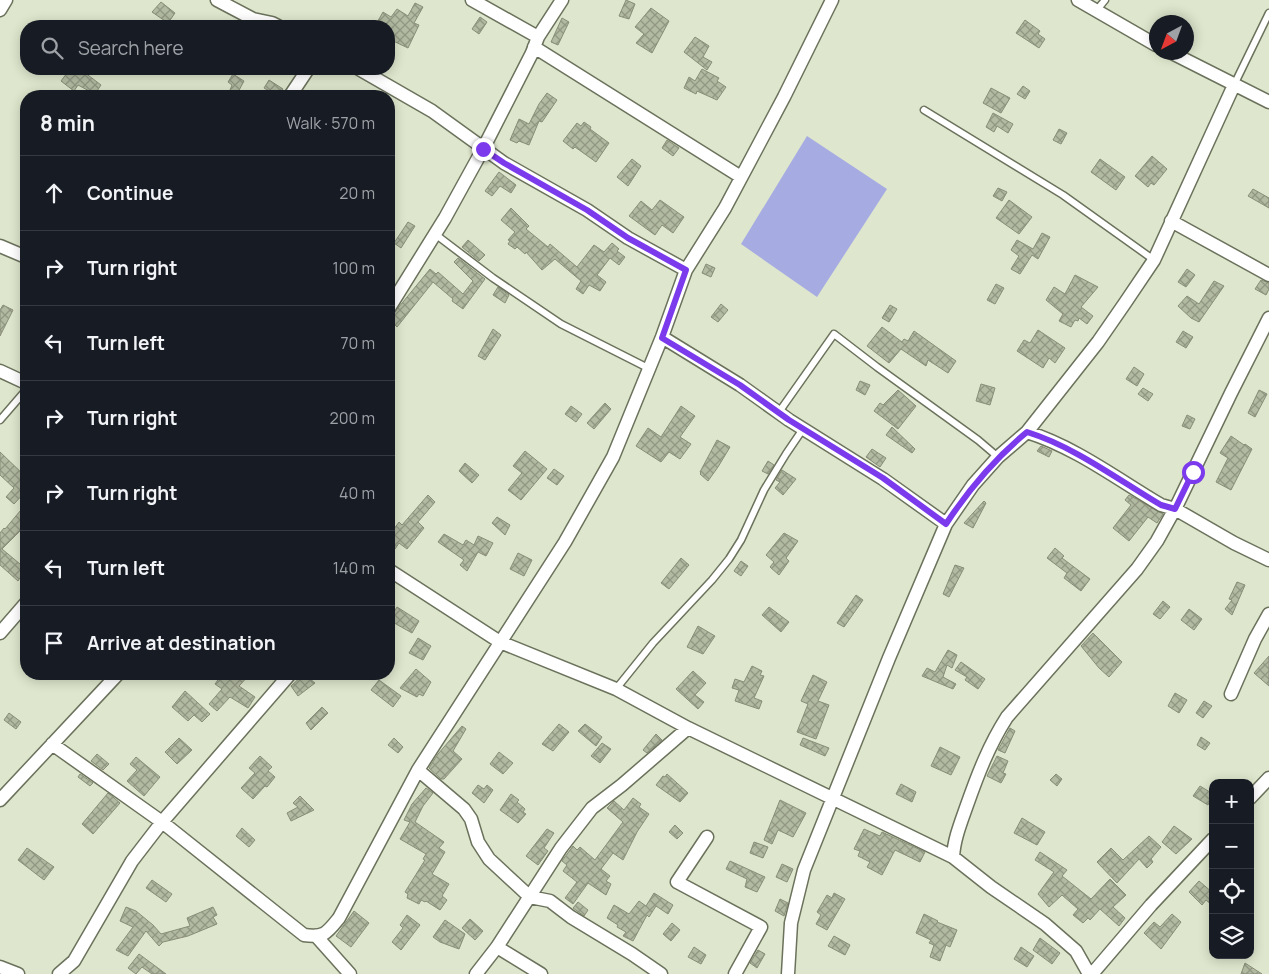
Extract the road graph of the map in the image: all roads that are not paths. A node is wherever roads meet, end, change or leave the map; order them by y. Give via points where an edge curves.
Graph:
1 (6, 0) edge
2 (217, 0) edge
3 (472, 0) edge
4 (562, 0) edge
5 (832, 0) edge
6 (1078, 0) edge
7 (1088, 0) edge
8 (1105, 0) edge
9 (0, 10) edge
10 (1097, 12) junction
11 (1269, 13) edge
12 (258, 20) edge
13 (1149, 41) edge
14 (536, 42) junction
15 (1186, 60) edge
16 (304, 75) edge
17 (370, 75) edge
18 (1234, 85) junction
19 (294, 90) edge
20 (1269, 102) edge
21 (924, 110) dead end
22 (483, 149) junction
23 (741, 176) junction
24 (1171, 221) junction
25 (435, 234) junction
26 (0, 246) edge
27 (20, 254) edge
28 (1154, 260) junction
29 (686, 270) junction
30 (1269, 275) edge
31 (395, 298) edge
32 (1269, 318) edge
33 (662, 338) junction
34 (648, 368) junction
35 (0, 371) edge
36 (20, 380) edge
37 (20, 397) edge
38 (779, 412) junction
39 (0, 420) edge
40 (804, 428) junction
41 (1027, 432) junction
42 (998, 457) junction
43 (1175, 509) junction
44 (946, 524) junction
45 (1269, 560) edge
46 (395, 574) edge
47 (20, 610) edge
48 (1269, 614) edge
49 (0, 633) edge
50 (500, 642) junction
51 (112, 680) edge
52 (285, 680) edge
53 (616, 689) junction
54 (1231, 694) dead end
55 (688, 728) junction
56 (52, 744) junction
57 (418, 770) junction
58 (1268, 780) edge
59 (1254, 794) edge
60 (833, 797) junction
61 (0, 800) edge
62 (162, 822) junction
63 (708, 837) dead end
64 (1209, 843) edge
65 (953, 857) junction
66 (530, 897) junction
67 (317, 937) junction
68 (497, 947) junction
69 (0, 966) edge
70 (18, 974) edge
71 (59, 974) edge
72 (350, 974) edge
73 (476, 974) edge
74 (541, 974) edge
75 (661, 974) edge
76 (735, 974) edge
77 (788, 974) edge
78 (1090, 974) edge

1 - 9 street
2 - 12 street
3 - 14 street
4 - 14 street
5 - 23 street
6 - 10 street
7 - 10 lane
8 - 10 lane
10 - 13 street
11 - 18 lane
14 - 22 street
14 - 23 street
15 - 18 street
16 - 19 street
17 - 22 street via 432,111
18 - 20 street
18 - 24 street
21 - 28 lane via 1063,194
22 - 25 street
22 - 29 street
23 - 29 street
24 - 28 street
24 - 30 street
25 - 31 street
25 - 34 lane via 561,324
26 - 27 street
28 - 41 street via 1098,342
29 - 33 street
32 - 43 street
33 - 34 street
33 - 38 street
34 - 50 street via 613,457 565,542
35 - 36 street
37 - 39 lane
38 - 40 street
38 - 42 lane via 834,334
40 - 44 street via 883,478
40 - 53 lane via 764,490 729,558
41 - 42 street
41 - 43 street via 1081,456 1161,505
42 - 44 street via 972,485
43 - 45 street
43 - 65 street via 1137,569 1007,717 977,776 954,842
44 - 60 street
46 - 50 street
47 - 49 street
48 - 54 street
50 - 53 street
50 - 57 street
51 - 56 street
52 - 62 street
53 - 55 street
55 - 60 street
55 - 66 street via 592,808
56 - 61 street
56 - 62 street
57 - 66 street via 464,809 483,852
57 - 67 street via 340,918 328,932
58 - 59 street
60 - 65 street
60 - 77 street via 795,902
62 - 67 street via 304,935
62 - 71 street via 132,861 74,961
63 - 76 street via 677,882 762,927
64 - 78 street
65 - 78 street via 1070,945
66 - 68 street
66 - 75 street via 550,901 570,918
67 - 72 street
68 - 73 street
68 - 74 street
69 - 70 street

